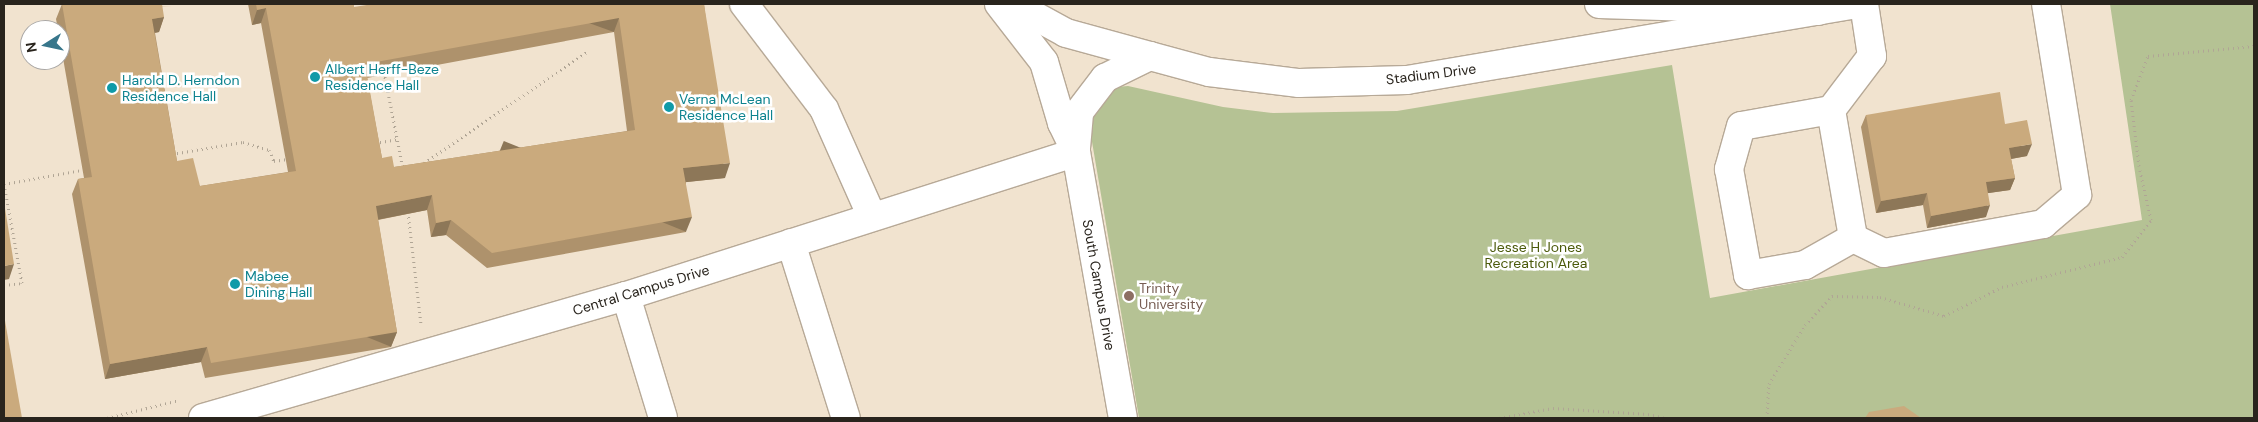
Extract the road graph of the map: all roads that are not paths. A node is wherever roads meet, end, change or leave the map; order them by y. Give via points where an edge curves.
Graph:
1 (744, 4) edge
2 (999, 4) edge
3 (1013, 4) edge
4 (1599, 4) edge
5 (1856, 4) edge
6 (1864, 4) edge
7 (2046, 4) edge
8 (1819, 11) junction
9 (1150, 56) junction
10 (1831, 110) junction
11 (1076, 152) junction
12 (872, 217) junction
13 (1853, 238) junction
14 (791, 243) junction
15 (626, 296) junction
16 (202, 418) edge
17 (663, 418) edge
18 (846, 418) edge
19 (1122, 418) edge

1 - 12 main road via 824,108
2 - 11 main road via 1044,62 1062,123
3 - 9 main road, Stadium Drive via 1066,33
4 - 8 main road
5 - 8 main road, Stadium Drive
6 - 10 main road via 1872,56
7 - 13 main road via 2077,195 2043,224 1884,254
8 - 9 main road, Stadium Drive via 1407,80 1299,83 1209,72
9 - 11 main road via 1105,78 1079,112
10 - 13 main road
10 - 13 main road via 1741,126 1729,168 1748,276 1804,265
11 - 12 main road, Central Campus Drive
11 - 19 main road, South Campus Drive
12 - 14 main road, Central Campus Drive
14 - 15 main road, Central Campus Drive
14 - 18 main road
15 - 16 main road, Central Campus Drive
15 - 17 main road

